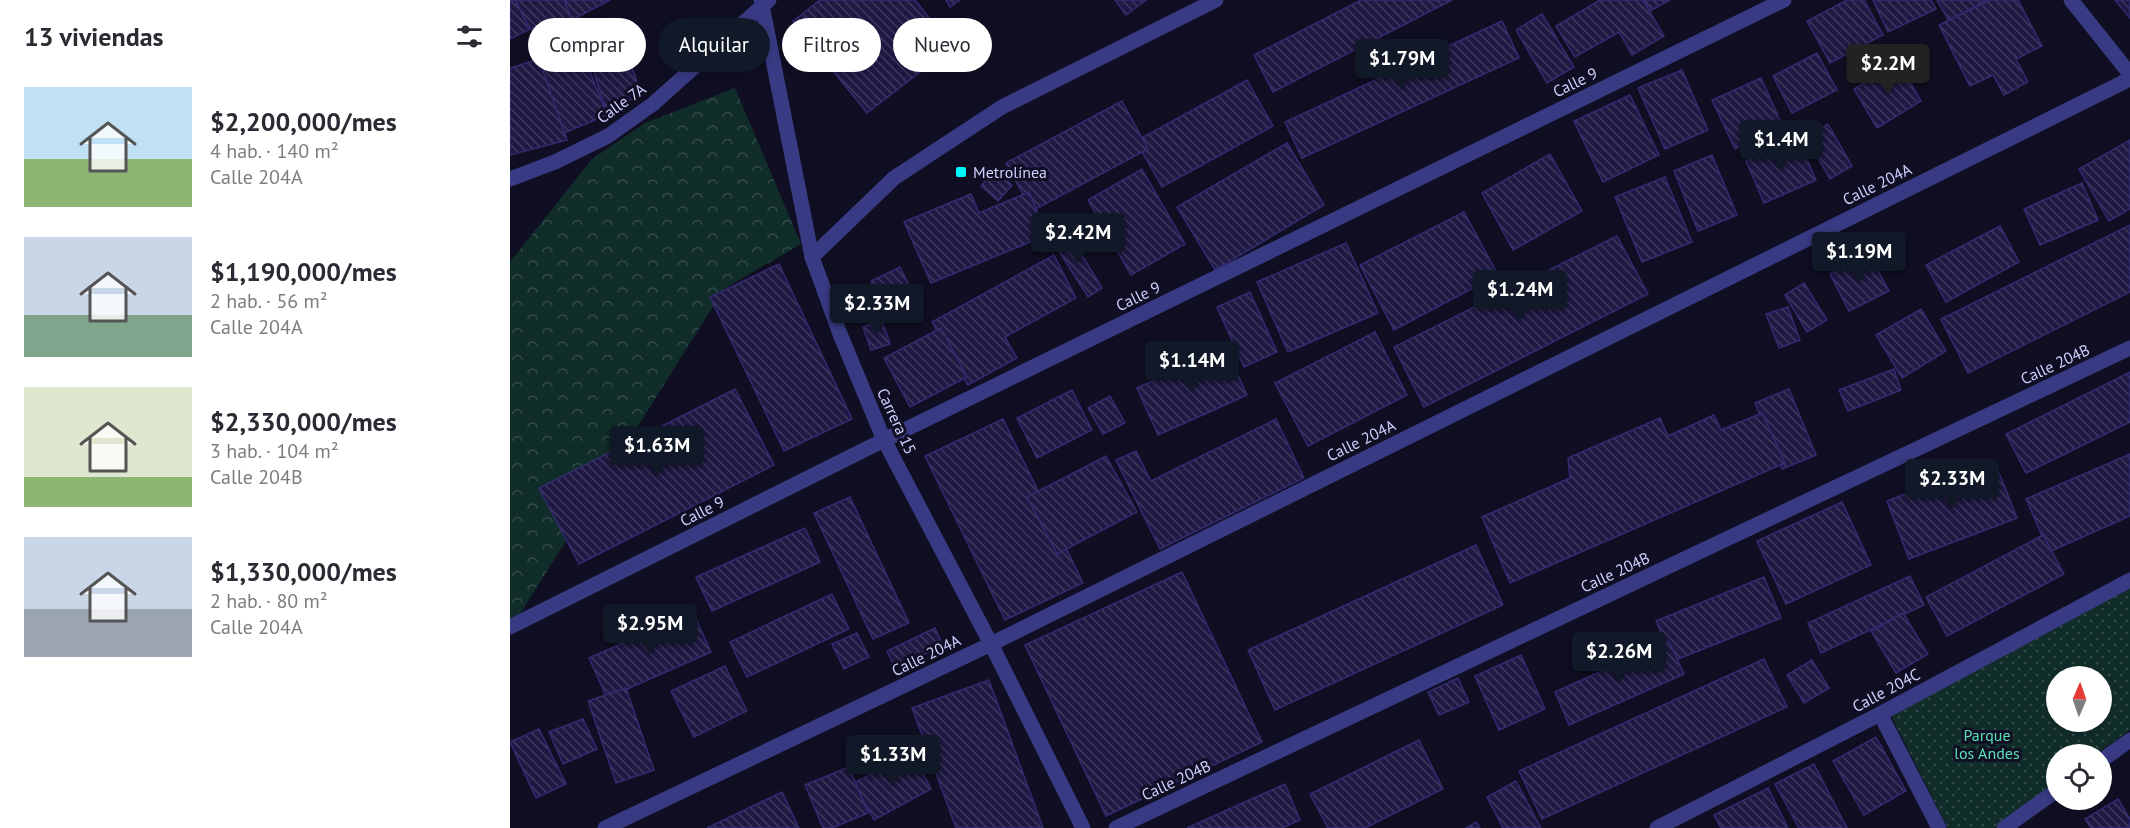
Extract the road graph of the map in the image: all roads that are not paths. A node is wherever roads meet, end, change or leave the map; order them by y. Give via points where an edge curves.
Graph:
1 (1216, 0) edge
2 (1784, 0) edge
3 (2071, 0) edge
4 (764, 2) edge
5 (2130, 74) edge
6 (2130, 79) edge
7 (510, 179) edge
8 (812, 257) junction
9 (2130, 348) edge
10 (884, 440) junction
11 (2130, 580) edge
12 (510, 627) edge
13 (991, 644) junction
14 (1880, 714) junction
15 (2130, 740) edge
16 (2112, 753) edge
17 (2046, 798) edge
18 (605, 828) edge
19 (1083, 828) edge
20 (1116, 828) edge
21 (1657, 828) edge
22 (1938, 828) edge
23 (2004, 828) edge

1 - 8 street via 1002,107 894,177
2 - 10 street, Calle 9
3 - 5 street
4 - 7 street, Calle 7A via 653,104 608,136
4 - 8 street, Carrera 15
6 - 13 street, Calle 204A
8 - 10 street, Carrera 15
9 - 20 street, Calle 204B
10 - 12 street, Calle 9
10 - 13 street, Carrera 15
11 - 14 street, Calle 204C
13 - 18 street, Calle 204A
13 - 19 street, Carrera 15
14 - 21 street, Calle 204C
14 - 22 street
15 - 16 street
17 - 23 street

